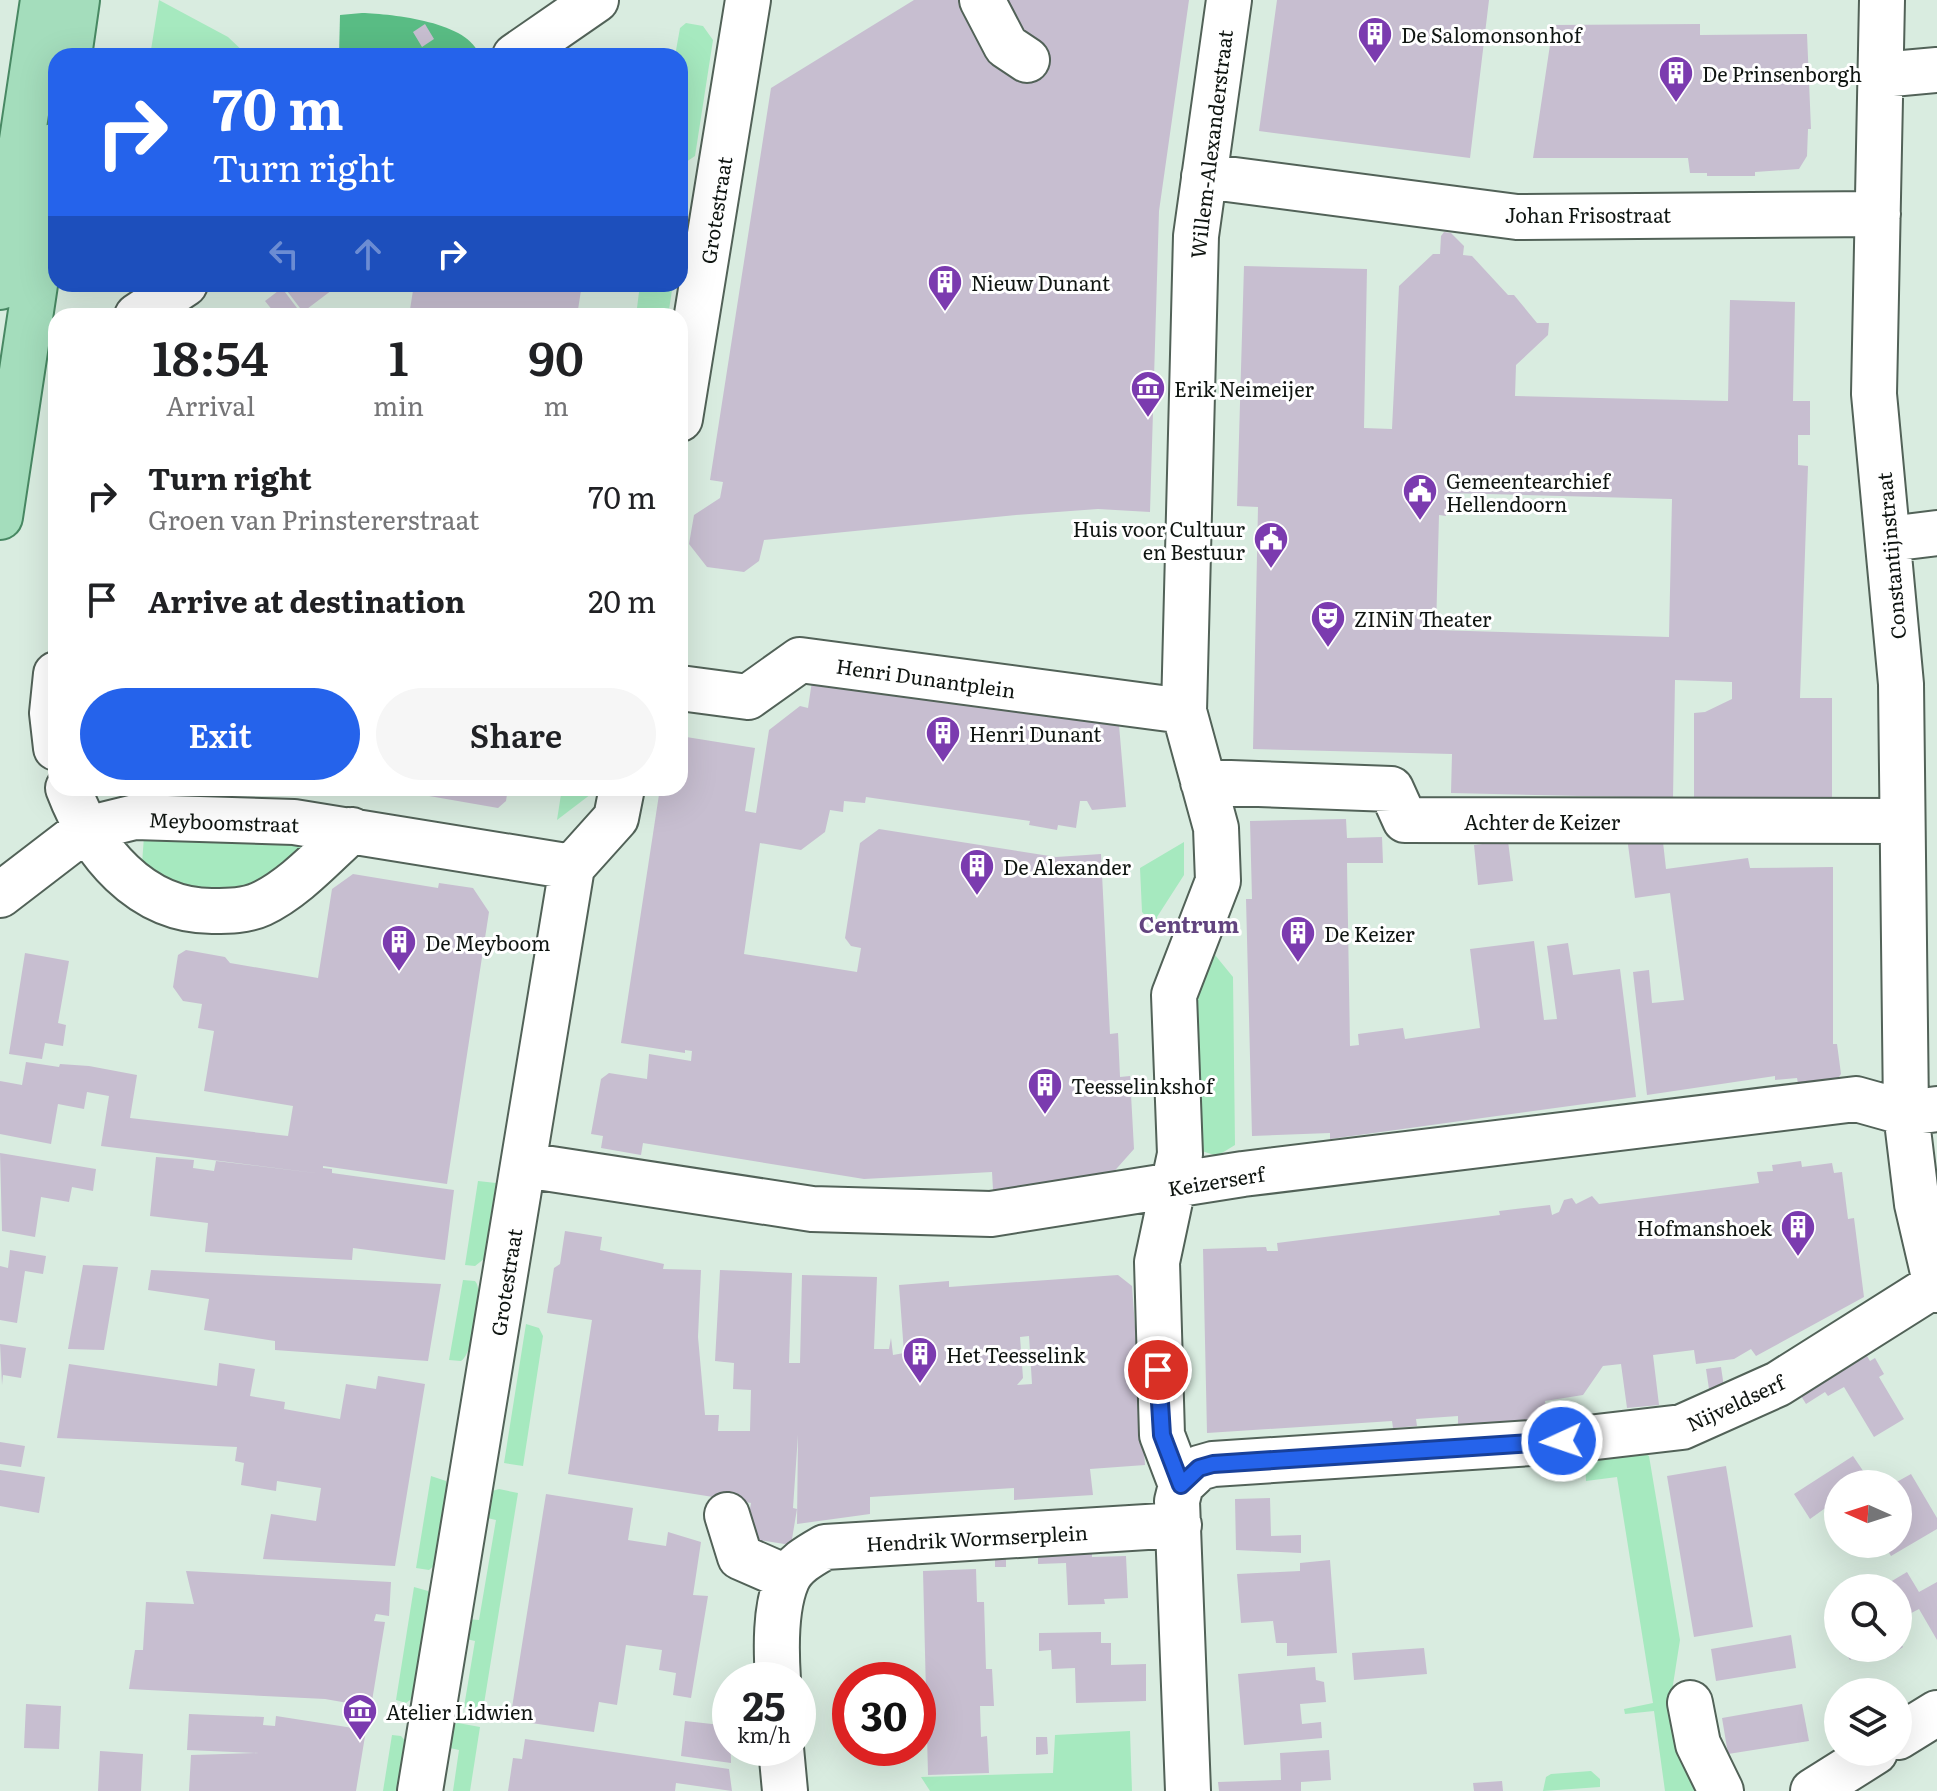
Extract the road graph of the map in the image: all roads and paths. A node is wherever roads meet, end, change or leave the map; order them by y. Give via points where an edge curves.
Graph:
1 (43, 0) edge
2 (77, 0) edge
3 (596, 0) edge
4 (748, 0) edge
5 (982, 0) edge
6 (1009, 0) edge
7 (1229, 0) edge
8 (1882, 0) edge
9 (70, 48) edge
10 (527, 48) edge
11 (1937, 70) edge
12 (1881, 75) junction
13 (1204, 176) junction
14 (48, 198) edge
15 (1878, 214) junction
16 (0, 287) edge
17 (173, 292) edge
18 (149, 308) edge
19 (688, 370) edge
20 (0, 517) edge
21 (1937, 533) edge
22 (1889, 539) junction
23 (688, 689) edge
24 (1184, 711) junction
25 (1203, 782) junction
26 (72, 796) edge
27 (620, 796) edge
28 (1902, 821) junction
29 (86, 829) junction
30 (352, 830) junction
31 (572, 867) junction
32 (0, 895) edge
33 (1922, 1111) edge
34 (525, 1165) junction
35 (1172, 1187) junction
36 (1936, 1287) edge
37 (1180, 1505) junction
38 (727, 1515) dead end
39 (788, 1578) junction
40 (779, 1662) edge
41 (1690, 1703) dead end
42 (1937, 1713) edge
43 (1912, 1728) edge
44 (783, 1766) edge
45 (1853, 1766) edge
46 (420, 1791) edge
47 (785, 1791) edge
48 (1188, 1791) edge
49 (1721, 1791) edge
50 (1813, 1791) edge

1 - 16 main road
2 - 9 main road
3 - 10 street
4 - 19 street, Grotestraat
5 - 6 street via 1006,46 1027,60 1026,32
7 - 13 street, Willem-Alexanderstraat
8 - 12 street, Constantijnstraat
11 - 12 street
12 - 15 street, Constantijnstraat
13 - 15 street, Johan Frisostraat via 1517,217
13 - 24 street, Willem-Alexanderstraat via 1196,236
14 - 20 main road
15 - 22 street, Constantijnstraat via 1874,394
17 - 18 street
21 - 22 street
22 - 28 street, Constantijnstraat via 1901,684
23 - 24 street, Henri Dunantplein via 748,697 800,660
24 - 25 street, Willem-Alexanderstraat
25 - 28 street, Achter de Keizer via 1391,789 1405,820
25 - 35 street, Willem-Alexanderstraat via 1216,828 1218,881 1174,995 1180,1154
26 - 29 street
27 - 31 street via 616,818
28 - 33 street, Constantijnstraat
29 - 30 street, Meyboomstraat via 135,817 180,817
29 - 30 street via 148,896 199,911 260,905
29 - 32 street
30 - 31 street, Meyboomstraat
31 - 34 street, Grotestraat
33 - 35 street, Keizerserf via 1856,1099
33 - 36 street, Constantijnstraat via 1917,1204
34 - 35 street, Keizerserf via 812,1209 991,1214
34 - 46 street, Grotestraat
35 - 37 street, Willem-Alexanderstraat via 1157,1262 1158,1370 1162,1435
36 - 37 street, Nijveldserf via 1778,1384 1682,1427 1213,1464 1199,1468
37 - 39 street, Hendrik Wormserplein via 825,1547 805,1558
37 - 48 street, Willem-Alexanderstraat
38 - 39 street via 740,1557
39 - 40 street
41 - 49 street via 1702,1754
42 - 43 street
44 - 47 street
45 - 50 street

